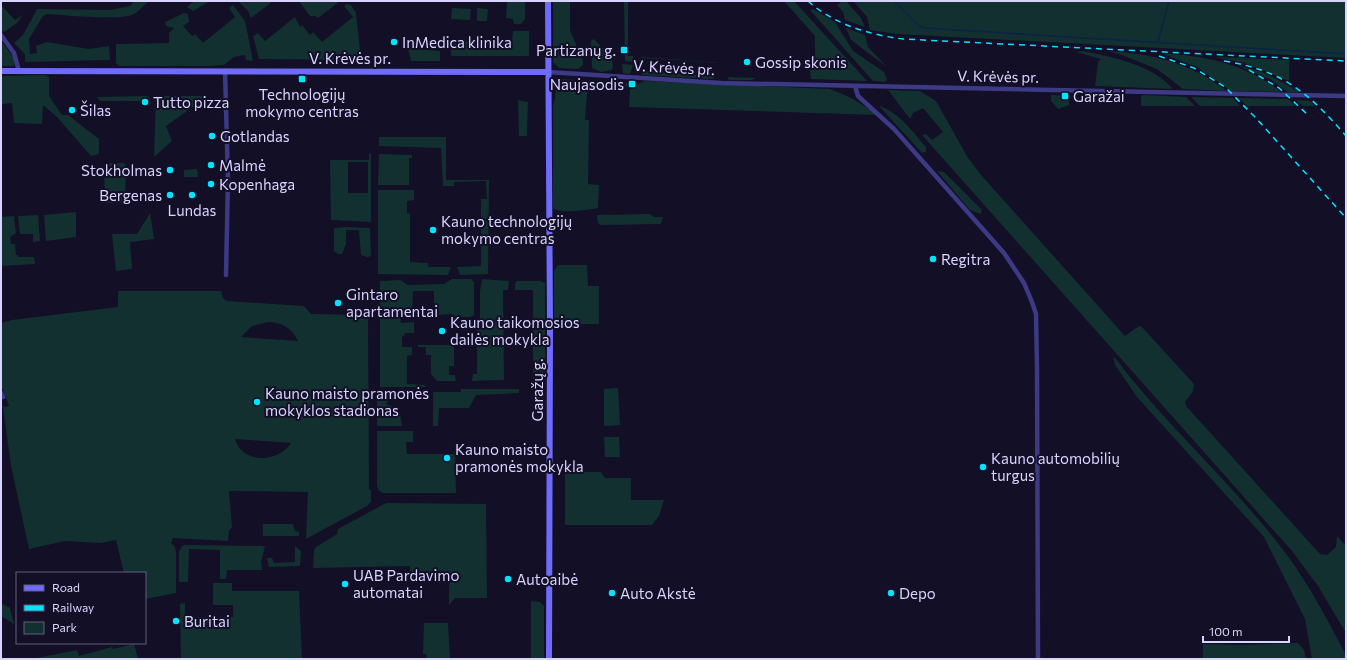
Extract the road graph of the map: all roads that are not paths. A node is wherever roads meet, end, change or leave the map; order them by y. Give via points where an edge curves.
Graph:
1 (548, 1) edge
2 (1, 35) edge
3 (1, 71) edge
4 (19, 71) junction
5 (225, 71) junction
6 (548, 72) junction
7 (855, 86) junction
8 (1346, 96) edge
9 (226, 276) dead end
10 (1, 393) edge
11 (1, 397) edge
12 (549, 659) edge
13 (1038, 659) edge

1 - 6 street
2 - 4 street via 14,53
3 - 4 street, V. Krėvės pr.
4 - 5 street, V. Krėvės pr.
5 - 6 street, V. Krėvės pr.
5 - 9 street via 228,180
6 - 7 street, V. Krėvės pr. via 721,83
6 - 12 street, Garažų g.
7 - 8 street, V. Krėvės pr.
7 - 13 street via 858,96 894,129 1004,254 1020,277 1036,314
10 - 11 street

